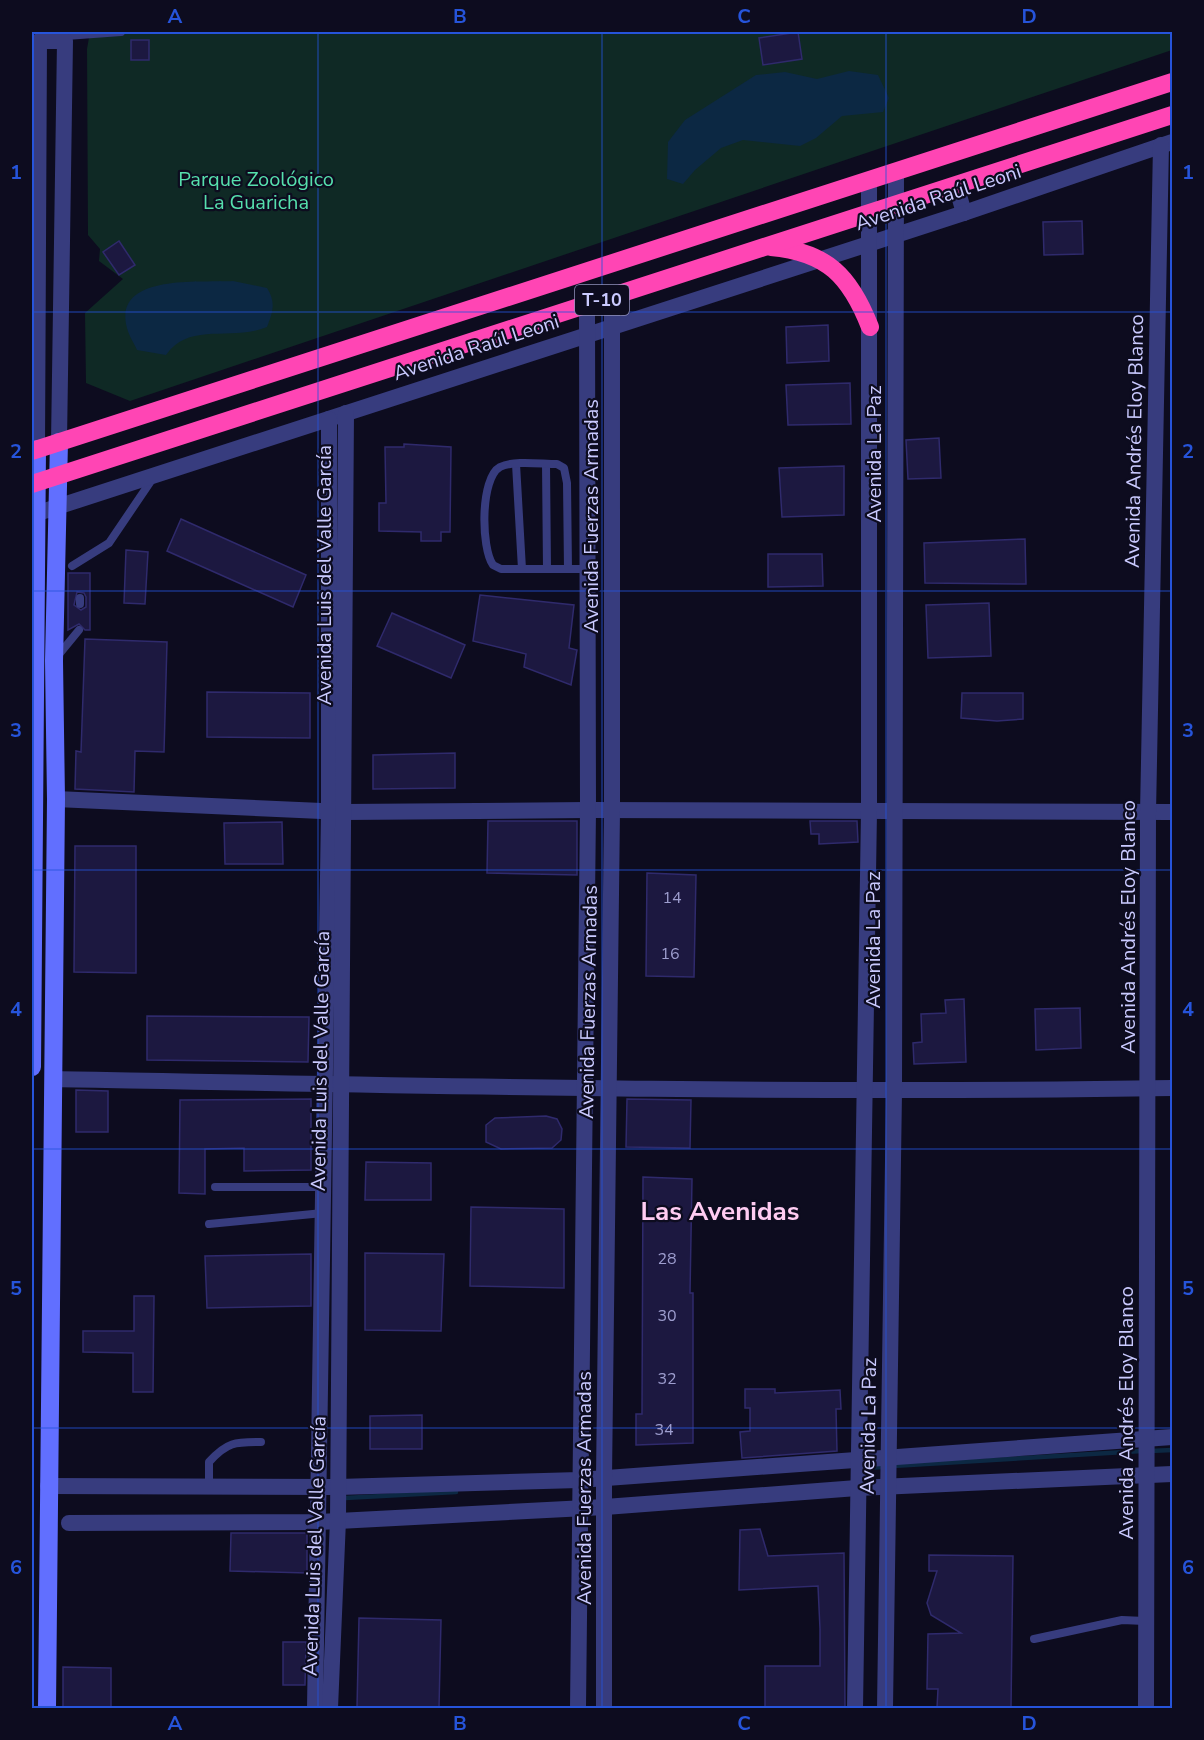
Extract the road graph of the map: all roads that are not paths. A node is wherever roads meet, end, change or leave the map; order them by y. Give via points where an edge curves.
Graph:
1 (121, 32) edge
2 (66, 36) dead end
3 (35, 41) edge
4 (1173, 82) edge
5 (1173, 115) edge
6 (1167, 144) edge
7 (896, 172) junction
8 (869, 180) junction
9 (956, 185) junction
10 (896, 205) junction
11 (869, 213) junction
12 (964, 213) junction
13 (896, 235) junction
14 (870, 243) junction
15 (766, 247) junction
16 (822, 259) junction
17 (612, 296) junction
18 (586, 304) junction
19 (612, 327) junction
20 (870, 327) junction
21 (587, 335) junction
22 (346, 413) junction
23 (329, 418) junction
24 (59, 442) junction
25 (34, 450) edge
26 (516, 464) junction
27 (546, 464) junction
28 (59, 476) junction
29 (154, 476) junction
30 (34, 484) edge
31 (59, 506) junction
32 (34, 514) edge
33 (64, 562) junction
34 (522, 569) junction
35 (547, 569) junction
36 (568, 569) junction
37 (588, 569) junction
38 (80, 573) dead end
39 (79, 630) dead end
40 (54, 661) junction
41 (56, 799) junction
42 (588, 810) junction
43 (612, 811) junction
44 (337, 812) junction
45 (869, 812) junction
46 (894, 812) junction
47 (1173, 812) edge
48 (1148, 813) junction
49 (32, 1067) edge
50 (54, 1079) junction
51 (332, 1084) junction
52 (1173, 1088) edge
53 (586, 1089) junction
54 (1150, 1089) junction
55 (608, 1090) junction
56 (866, 1091) junction
57 (894, 1092) junction
58 (215, 1187) dead end
59 (323, 1187) junction
60 (323, 1213) junction
61 (209, 1224) dead end
62 (1173, 1437) edge
63 (1147, 1440) junction
64 (261, 1442) dead end
65 (889, 1468) junction
66 (857, 1469) junction
67 (1146, 1472) junction
68 (1173, 1474) edge
69 (604, 1479) junction
70 (579, 1481) junction
71 (209, 1485) junction
72 (48, 1486) junction
73 (320, 1486) junction
74 (338, 1487) junction
75 (605, 1505) junction
76 (579, 1507) junction
77 (338, 1520) junction
78 (319, 1522) junction
79 (69, 1523) dead end
80 (1145, 1621) junction
81 (1034, 1639) dead end
82 (47, 1708) edge
83 (315, 1708) edge
84 (330, 1708) edge
85 (578, 1708) edge
86 (604, 1708) edge
87 (855, 1708) edge
88 (885, 1708) edge
89 (1146, 1708) edge

1 - 2 lane
3 - 24 street via 65,41
3 - 25 street
4 - 7 highway, Avenida Raúl Leoni / T-10
5 - 9 highway, Avenida Raúl Leoni / T-10
6 - 12 street, Avenida Raúl Leoni
6 - 48 street, Avenida Andrés Eloy Blanco
7 - 8 highway, Avenida Raúl Leoni / T-10
7 - 10 street, Avenida La Paz
8 - 11 street, Avenida La Paz
8 - 24 highway, Avenida Raúl Leoni / T-10
9 - 10 highway, Avenida Raúl Leoni / T-10
9 - 12 street
10 - 11 highway, Avenida Raúl Leoni / T-10
10 - 13 street, Avenida La Paz
11 - 14 street, Avenida La Paz
11 - 15 highway, Avenida Raúl Leoni / T-10
12 - 13 street, Avenida Raúl Leoni
13 - 14 street, Avenida Raúl Leoni
13 - 46 street, Avenida La Paz
14 - 16 street, Avenida Raúl Leoni
14 - 20 street, Avenida La Paz
15 - 16 highway
15 - 17 highway, Avenida Raúl Leoni / T-10
16 - 19 street, Avenida Raúl Leoni
16 - 20 highway via 850,286
17 - 18 highway, Avenida Raúl Leoni / T-10
17 - 19 street, Avenida Fuerzas Armadas
18 - 21 street, Avenida Fuerzas Armadas
18 - 28 highway, Avenida Raúl Leoni / T-10
19 - 21 street, Avenida Raúl Leoni
19 - 43 street, Avenida Fuerzas Armadas
20 - 45 street, Avenida La Paz
21 - 22 street, Avenida Raúl Leoni
21 - 37 street, Avenida Fuerzas Armadas
22 - 23 street, Avenida Raúl Leoni
22 - 44 street, Avenida Luis del Valle García
23 - 29 street, Avenida Raúl Leoni
23 - 44 street, Avenida Luis del Valle García
24 - 25 highway, Avenida Raúl Leoni / T-10
24 - 28 street
25 - 30 street
26 - 27 lane
26 - 34 lane
26 - 34 lane via 507,464 490,475 486,488 486,549 493,565
27 - 35 lane
27 - 36 lane via 556,464 567,474
28 - 30 highway, Avenida Raúl Leoni / T-10
28 - 31 street
29 - 31 street, Avenida Raúl Leoni
29 - 33 lane via 109,543
30 - 32 street
31 - 32 street, Avenida Raúl Leoni
31 - 33 street
32 - 49 street
33 - 38 lane
33 - 40 street
34 - 35 lane
35 - 36 lane
36 - 37 lane
37 - 42 street, Avenida Fuerzas Armadas
39 - 40 lane
40 - 41 street
41 - 44 street
41 - 50 street
42 - 43 street
42 - 44 street
42 - 53 street, Avenida Fuerzas Armadas
43 - 45 street
43 - 55 street, Avenida Fuerzas Armadas
44 - 51 street, Avenida Luis del Valle García
45 - 46 street
45 - 56 street, Avenida La Paz
46 - 48 street
46 - 57 street, Avenida La Paz
47 - 48 street
48 - 54 street, Avenida Andrés Eloy Blanco
50 - 51 street
50 - 72 street
51 - 53 street
51 - 59 street, Avenida Luis del Valle García
51 - 74 street, Avenida Luis del Valle García
52 - 54 street
53 - 55 street
53 - 70 street, Avenida Fuerzas Armadas
54 - 57 street
54 - 63 street, Avenida Andrés Eloy Blanco
55 - 56 street
55 - 69 street, Avenida Fuerzas Armadas
56 - 57 street
56 - 66 street, Avenida La Paz
57 - 65 street, Avenida La Paz
58 - 59 lane
59 - 60 street, Avenida Luis del Valle García
60 - 61 lane
60 - 73 street, Avenida Luis del Valle García
62 - 63 street
63 - 65 street
63 - 67 street, Avenida Andrés Eloy Blanco
64 - 71 lane via 232,1442 219,1450 208,1462
65 - 66 street
65 - 66 street
65 - 67 street
65 - 88 street, Avenida La Paz
66 - 69 street
66 - 75 street
66 - 87 street, Avenida La Paz
67 - 68 street
67 - 80 street, Avenida Andrés Eloy Blanco
69 - 70 street
69 - 75 street, Avenida Fuerzas Armadas
70 - 74 street
70 - 76 street, Avenida Fuerzas Armadas
71 - 72 street
71 - 73 street
72 - 82 street
73 - 74 street
73 - 78 street, Avenida Luis del Valle García
74 - 77 street, Avenida Luis del Valle García
75 - 76 street
75 - 86 street, Avenida Fuerzas Armadas
76 - 77 street
76 - 85 street, Avenida Fuerzas Armadas
77 - 78 street
77 - 84 street, Avenida Luis del Valle García
78 - 79 street
78 - 83 street, Avenida Luis del Valle García
80 - 81 lane via 1122,1620
80 - 89 street, Avenida Andrés Eloy Blanco

